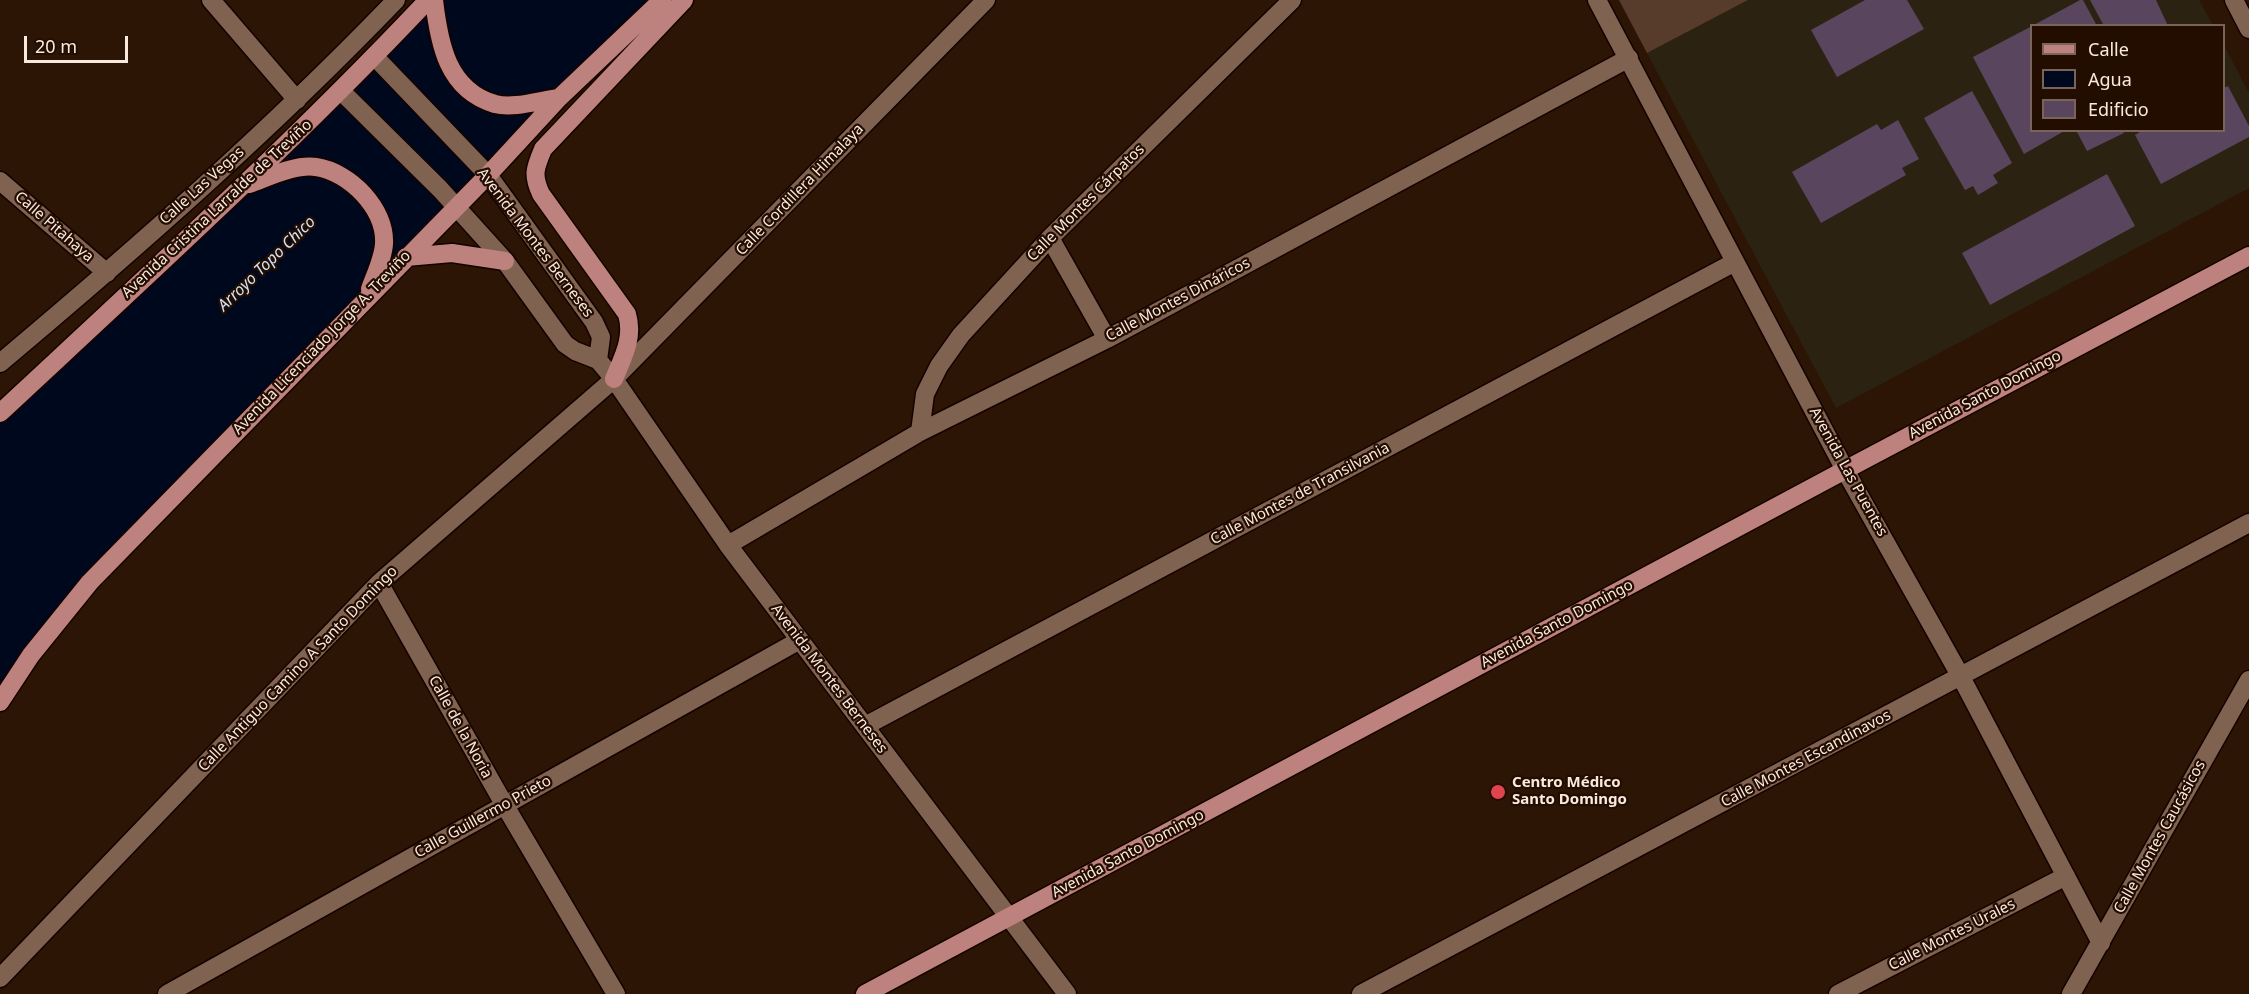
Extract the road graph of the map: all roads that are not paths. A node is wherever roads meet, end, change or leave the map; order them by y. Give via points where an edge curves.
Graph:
1 (211, 0) edge
2 (396, 0) edge
3 (428, 0) edge
4 (434, 0) edge
5 (662, 0) edge
6 (684, 0) edge
7 (986, 0) edge
8 (1292, 0) edge
9 (1597, 0) edge
10 (2234, 0) edge
11 (2249, 29) edge
12 (375, 57) junction
13 (1629, 58) junction
14 (342, 91) junction
15 (559, 98) junction
16 (297, 100) junction
17 (488, 175) junction
18 (0, 181) edge
19 (245, 185) junction
20 (456, 206) junction
21 (1050, 238) junction
22 (2249, 256) edge
23 (406, 257) junction
24 (505, 261) junction
25 (1735, 262) junction
26 (107, 273) junction
27 (368, 296) junction
28 (1107, 339) junction
29 (598, 360) junction
30 (0, 363) edge
31 (614, 379) junction
32 (0, 413) edge
33 (920, 432) junction
34 (1845, 470) junction
35 (2249, 523) edge
36 (728, 544) junction
37 (380, 583) junction
38 (800, 640) junction
39 (1961, 677) junction
40 (2249, 680) edge
41 (0, 702) edge
42 (865, 726) junction
43 (504, 804) junction
44 (2066, 876) junction
45 (1010, 918) junction
46 (2101, 943) junction
47 (0, 978) edge
48 (167, 994) edge
49 (616, 994) edge
50 (865, 994) edge
51 (1067, 994) edge
52 (1361, 994) edge
53 (1838, 994) edge
54 (2071, 994) edge

1 - 16 street
2 - 16 street, Calle Las Vegas
3 - 12 main road, Avenida Cristina Larralde de Treviño
4 - 15 main road via 449,68 458,81 496,104
5 - 15 main road, Avenida Licenciado Jorge A. Treviño
6 - 31 main road via 543,149 535,168 541,194 627,314 631,326 628,344
7 - 31 street, Calle Cordillera Himalaya
8 - 21 street, Calle Montes Cárpatos
9 - 13 street, Avenida Las Puentes
10 - 11 street
12 - 14 main road, Avenida Cristina Larralde de Treviño
12 - 17 street, Avenida Montes Berneses
13 - 25 street, Avenida Las Puentes
13 - 28 street, Calle Montes Dináricos
14 - 19 main road, Avenida Cristina Larralde de Treviño
14 - 20 street, Avenida Montes Berneses
15 - 17 main road, Avenida Licenciado Jorge A. Treviño
16 - 26 street, Calle Las Vegas
17 - 20 main road, Avenida Licenciado Jorge A. Treviño
17 - 29 street, Avenida Montes Berneses via 594,322 601,337
18 - 26 street, Calle Pitahaya
19 - 27 main road via 315,166 352,182 369,201 381,226 384,244
19 - 32 main road, Avenida Cristina Larralde de Treviño
20 - 23 main road, Avenida Licenciado Jorge A. Treviño
20 - 24 street, Avenida Montes Berneses
21 - 28 street
21 - 33 street, Calle Montes Cárpatos via 961,335 939,366 925,394
22 - 34 main road, Avenida Santo Domingo
23 - 24 main road via 452,253
23 - 27 main road, Avenida Licenciado Jorge A. Treviño
24 - 29 street, Avenida Montes Berneses via 565,344
25 - 34 street, Avenida Las Puentes
25 - 42 street, Calle Montes de Transilvania
26 - 30 street, Calle Las Vegas
27 - 41 main road, Avenida Licenciado Jorge A. Treviño via 90,582
28 - 33 street, Calle Montes Dináricos
29 - 31 street, Avenida Montes Berneses
31 - 36 street, Avenida Montes Berneses
31 - 37 street, Calle Antiguo Camino A Santo Domingo
33 - 36 street, Calle Montes Dináricos
34 - 39 street, Avenida Las Puentes
34 - 45 main road, Avenida Santo Domingo
35 - 39 street, Calle Montes Escandinavos
36 - 38 street, Avenida Montes Berneses
37 - 43 street, Calle de la Noria
37 - 47 street, Calle Antiguo Camino A Santo Domingo
38 - 42 street, Avenida Montes Berneses
38 - 43 street, Calle Guillermo Prieto
39 - 44 street, Avenida Las Puentes
39 - 52 street, Calle Montes Escandinavos
40 - 46 street, Calle Montes Caucásicos
42 - 45 street, Avenida Montes Berneses
43 - 48 street, Calle Guillermo Prieto
43 - 49 street, Calle de la Noria
44 - 46 street, Avenida Las Puentes
44 - 53 street, Calle Montes Urales
45 - 50 main road, Avenida Santo Domingo
45 - 51 street, Avenida Montes Berneses
46 - 54 street, Calle Montes Caucásicos

